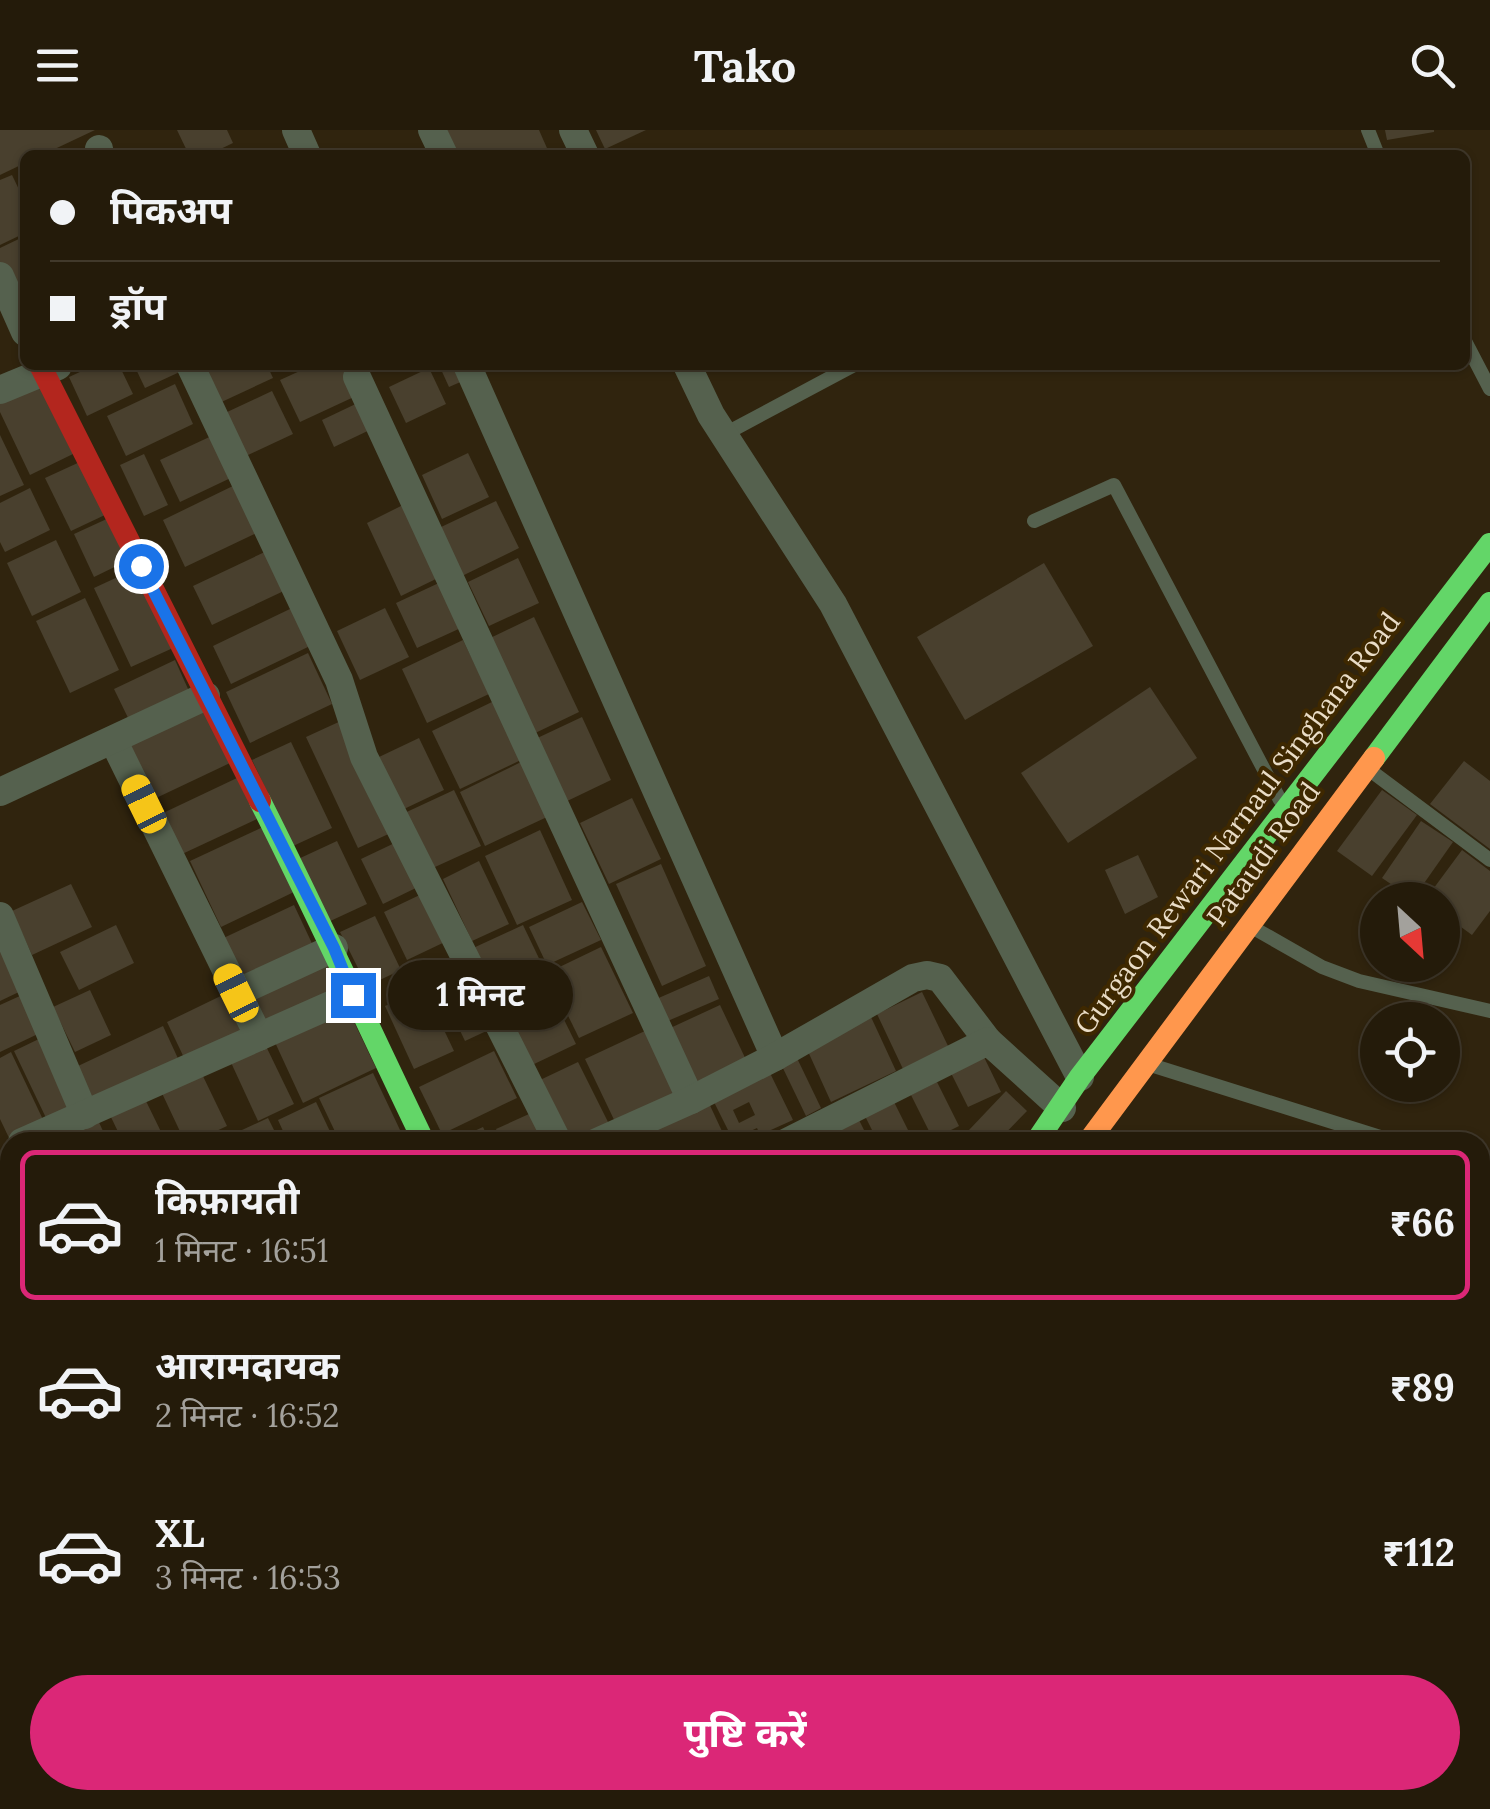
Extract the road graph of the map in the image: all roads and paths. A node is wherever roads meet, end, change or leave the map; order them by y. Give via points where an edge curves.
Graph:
1 (0, 276) edge
2 (20, 321) edge
3 (1470, 351) edge
4 (42, 370) edge
5 (49, 370) edge
6 (192, 370) edge
7 (469, 370) edge
8 (690, 370) edge
9 (845, 370) edge
10 (356, 377) dead end
11 (1490, 389) edge
12 (0, 390) edge
13 (724, 434) junction
14 (1034, 521) dead end
15 (1490, 544) edge
16 (1451, 593) junction
17 (1486, 609) edge
18 (206, 696) junction
19 (113, 740) junction
20 (1335, 744) junction
21 (1365, 767) junction
22 (0, 792) edge
23 (1284, 808) junction
24 (1490, 860) edge
25 (1215, 905) junction
26 (0, 916) edge
27 (1248, 925) junction
28 (334, 948) junction
29 (236, 993) junction
30 (353, 995) junction
31 (1490, 1012) edge
32 (260, 1037) junction
33 (988, 1041) junction
34 (1125, 1055) junction
35 (775, 1057) junction
36 (1080, 1077) junction
37 (691, 1100) junction
38 (1062, 1108) junction
39 (85, 1115) junction
40 (45, 1132) edge
41 (412, 1132) edge
42 (553, 1132) edge
43 (619, 1132) edge
44 (807, 1132) edge
45 (1044, 1132) edge
46 (1092, 1132) edge
47 (1360, 1132) edge

1 - 2 street
3 - 11 lane
4 - 12 street
5 - 18 main road
6 - 42 street via 339,680 364,757
7 - 35 street
8 - 13 street
9 - 13 lane
10 - 37 street
13 - 36 street via 833,604
14 - 23 lane via 1114,485
15 - 16 main road, Gurgaon Rewari Narnaul Singhana Road
16 - 17 main road
16 - 20 main road, Gurgaon Rewari Narnaul Singhana Road
17 - 21 main road, Pataudi Road
18 - 19 street
18 - 28 main road
19 - 22 street
19 - 29 street
20 - 21 lane
20 - 23 main road, Gurgaon Rewari Narnaul Singhana Road
21 - 24 lane
21 - 27 main road, Pataudi Road
23 - 25 main road, Gurgaon Rewari Narnaul Singhana Road
25 - 27 lane
25 - 34 main road, Gurgaon Rewari Narnaul Singhana Road
26 - 39 street
27 - 31 lane via 1322,967
27 - 34 main road, Pataudi Road
28 - 29 street
28 - 30 main road
29 - 32 street
30 - 32 street
30 - 41 main road
32 - 39 street
33 - 35 street via 946,984 927,975 894,986
33 - 38 street
33 - 44 street
34 - 36 main road, Gurgaon Rewari Narnaul Singhana Road
34 - 46 main road, Pataudi Road
34 - 47 lane
35 - 37 street
36 - 38 main road, Gurgaon Rewari Narnaul Singhana Road
37 - 43 street
38 - 45 main road, Gurgaon Rewari Narnaul Singhana Road
39 - 40 street

